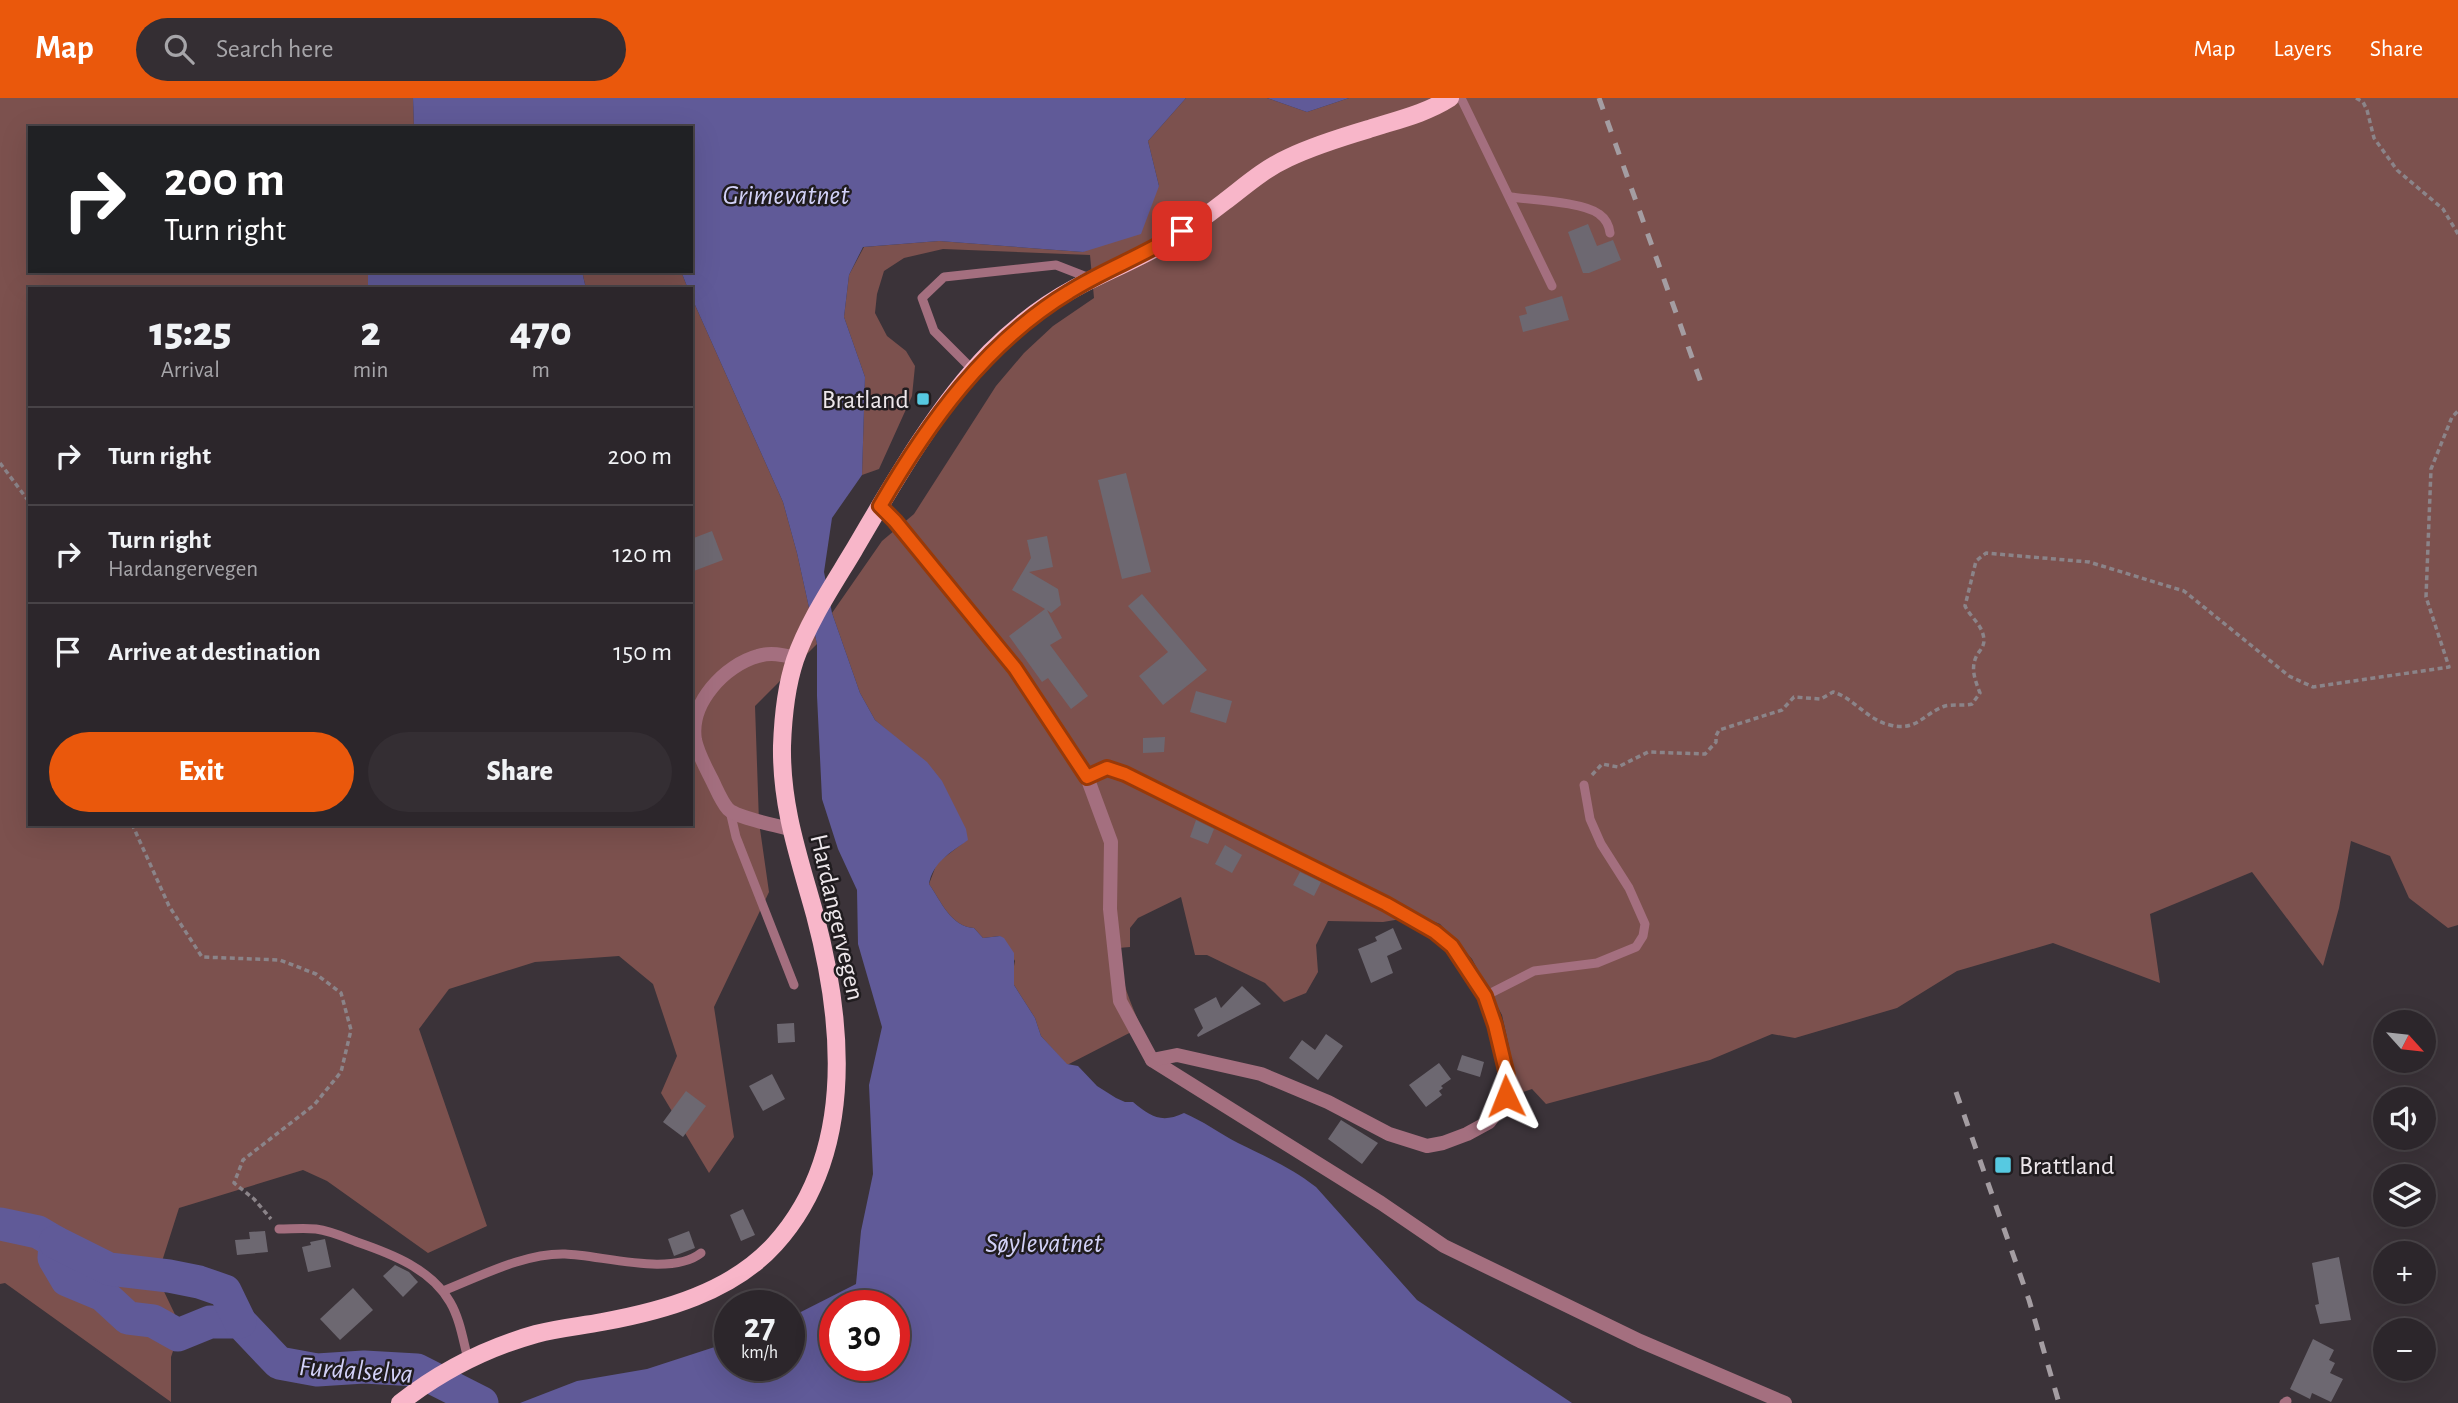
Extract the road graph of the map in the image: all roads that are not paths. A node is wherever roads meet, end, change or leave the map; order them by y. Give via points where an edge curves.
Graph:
1 (1450, 98) edge
2 (1461, 98) edge
3 (1511, 197) junction
4 (1611, 233) dead end
5 (1093, 279) junction
6 (1552, 286) dead end
7 (974, 371) junction
8 (880, 506) junction
9 (796, 658) junction
10 (693, 741) edge
11 (1087, 777) junction
12 (1584, 785) road end
13 (730, 811) junction
14 (789, 829) junction
15 (794, 985) dead end
16 (1485, 996) junction
17 (1152, 1060) junction
18 (279, 1230) road end
19 (701, 1253) dead end
20 (443, 1291) junction
21 (468, 1359) junction
22 (400, 1403) edge
23 (1786, 1403) edge

1 - 5 main road via 1285,159 1162,244
2 - 3 lane
3 - 4 lane via 1594,211 1605,219
3 - 6 lane
5 - 7 main road via 1028,320
5 - 7 lane via 1056,265 944,277 922,298 934,331
7 - 8 main road
8 - 9 main road, Hardangervegen
8 - 11 street via 1015,668
9 - 10 street via 759,655 722,677 699,709
9 - 14 main road, Hardangervegen via 782,749
10 - 13 street
11 - 16 street via 1107,768 1125,774 1396,909 1452,946
11 - 17 street via 1111,842 1110,909 1120,1001
12 - 16 lane via 1590,819 1645,924 1643,936 1636,947 1597,963 1534,971
13 - 14 street
13 - 15 lane
14 - 21 main road, Hardangervegen via 825,954 836,1028 832,1130 819,1173 800,1210 774,1245 740,1275 704,1293 664,1308 542,1333
16 - 17 street via 1507,1075 1506,1096 1489,1122 1427,1146 1390,1134 1261,1074 1177,1055
17 - 23 street via 1444,1246 1640,1340
18 - 20 lane via 328,1231 384,1250
19 - 20 lane via 687,1261 634,1263 565,1254 538,1256
20 - 21 lane via 457,1315
21 - 22 main road, Hardangervegen

